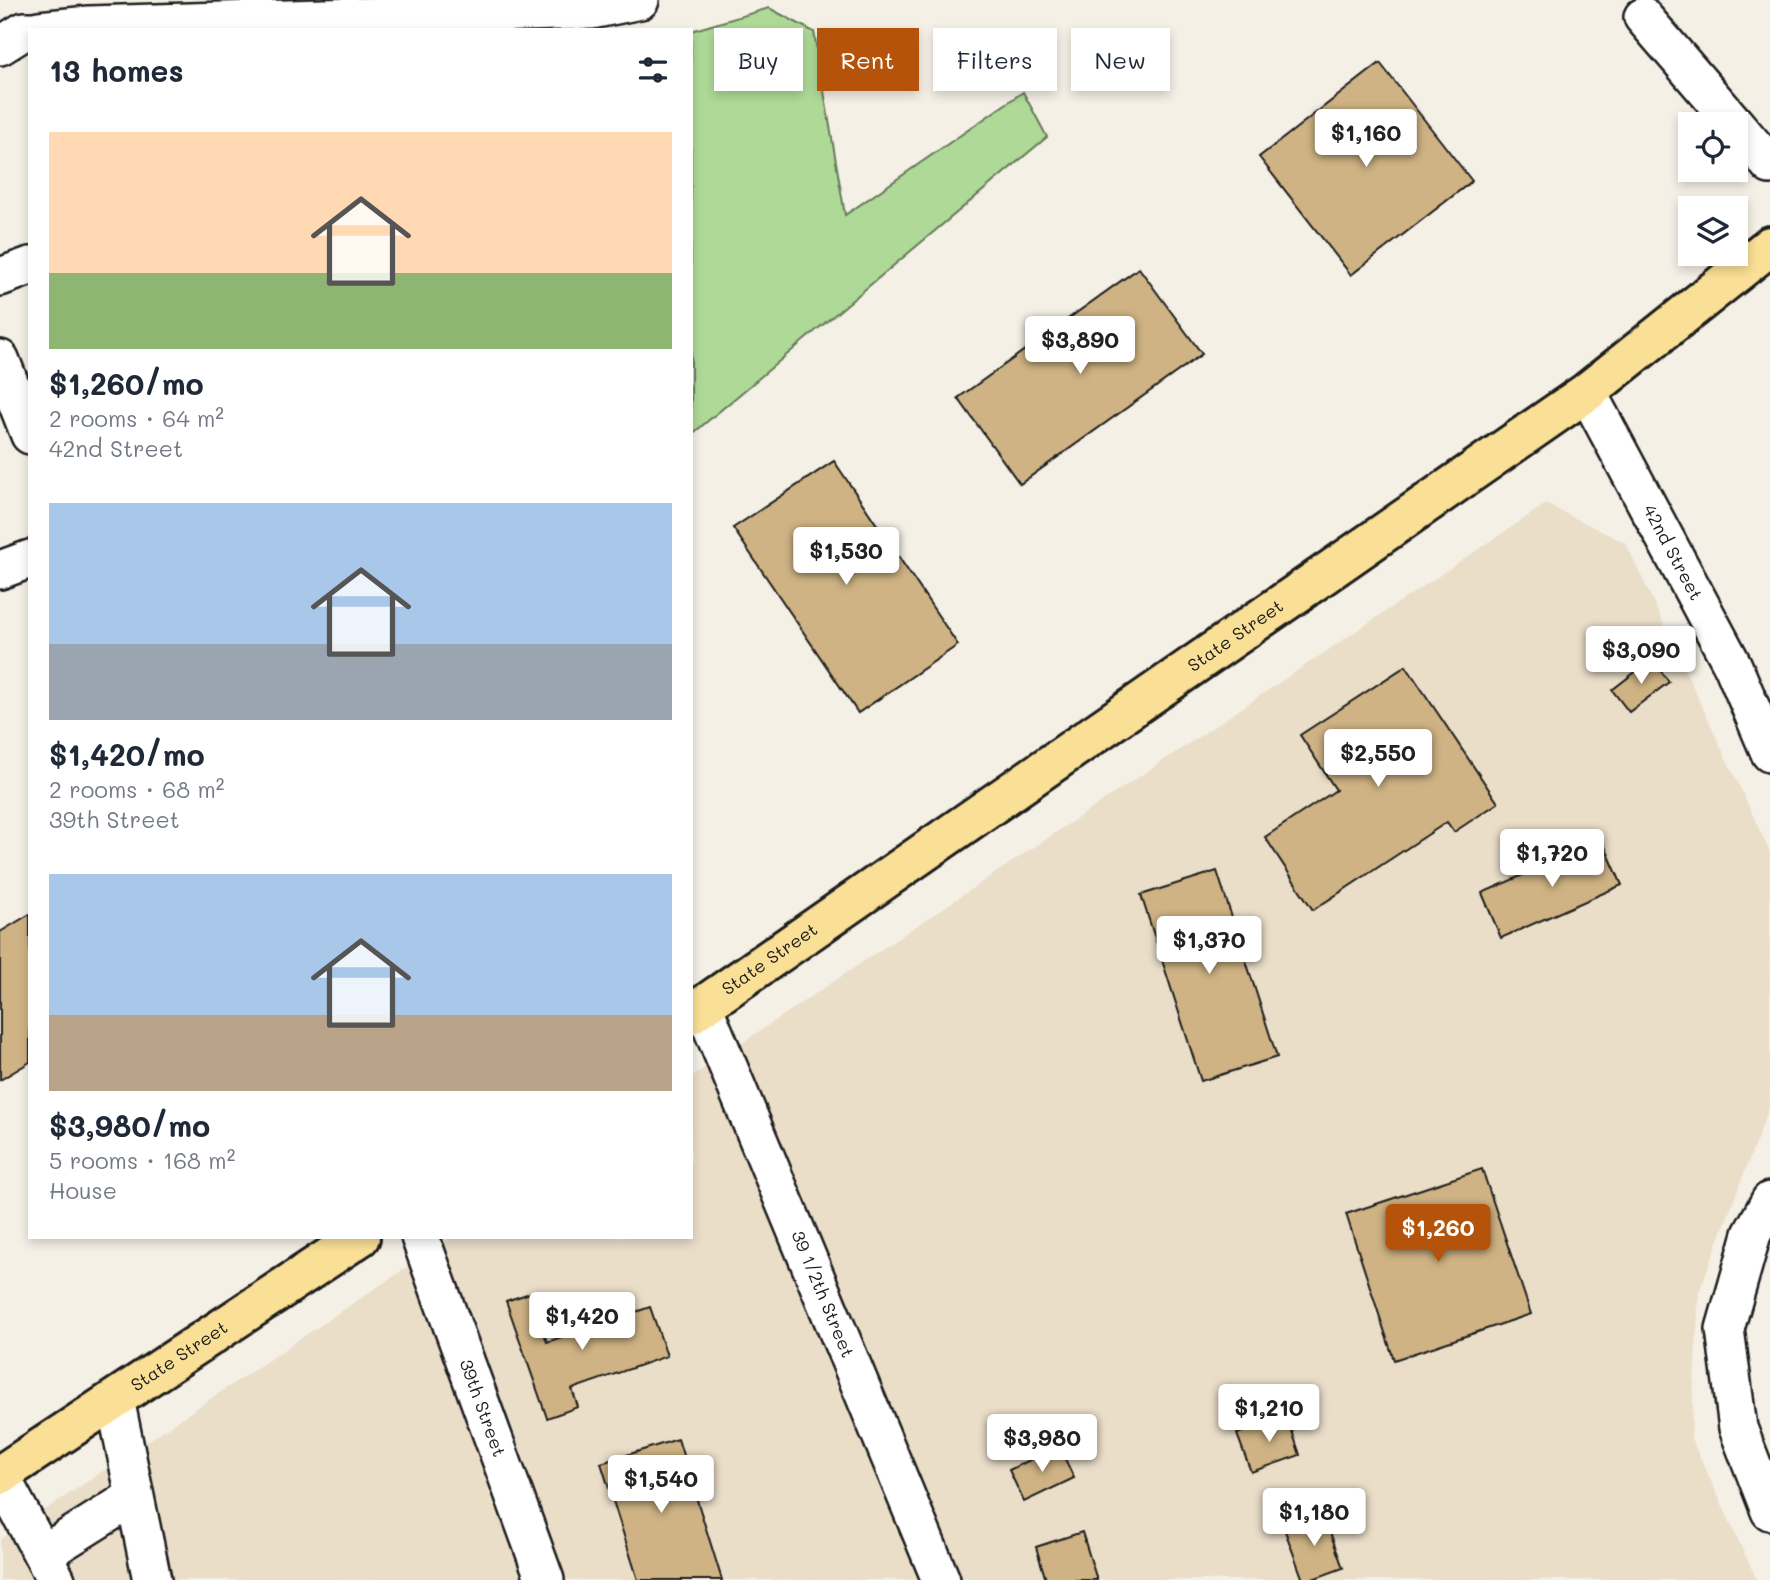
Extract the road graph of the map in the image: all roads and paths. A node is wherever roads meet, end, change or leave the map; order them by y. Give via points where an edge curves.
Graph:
1 (640, 0) edge
2 (1643, 17) dead end
3 (59, 28) edge
4 (28, 31) edge
5 (0, 46) edge
6 (1725, 112) edge
7 (1748, 139) edge
8 (1770, 164) edge
9 (1770, 246) edge
10 (28, 267) edge
11 (0, 277) edge
12 (0, 359) edge
13 (1587, 392) junction
14 (28, 430) edge
15 (28, 560) edge
16 (0, 570) edge
17 (1770, 753) edge
18 (697, 1010) edge
19 (1770, 1201) edge
20 (357, 1239) edge
21 (422, 1239) edge
22 (115, 1399) junction
23 (0, 1475) edge
24 (134, 1497) junction
25 (1770, 1511) edge
26 (49, 1567) edge
27 (152, 1580) edge
28 (545, 1580) edge
29 (941, 1580) edge

1 - 3 street via 591,10
2 - 6 street
4 - 5 street
7 - 8 street
9 - 13 main road, State Street
10 - 11 street
12 - 14 street
13 - 17 street, 42nd Street via 1733,666
13 - 18 main road, State Street
15 - 16 street
18 - 29 street, 39 1/2th Street
19 - 25 street via 1752,1234 1725,1329 1738,1427
20 - 22 main road, State Street
21 - 28 street, 39th Street
22 - 23 main road, State Street
22 - 24 street
23 - 26 street
24 - 26 street
24 - 27 street

